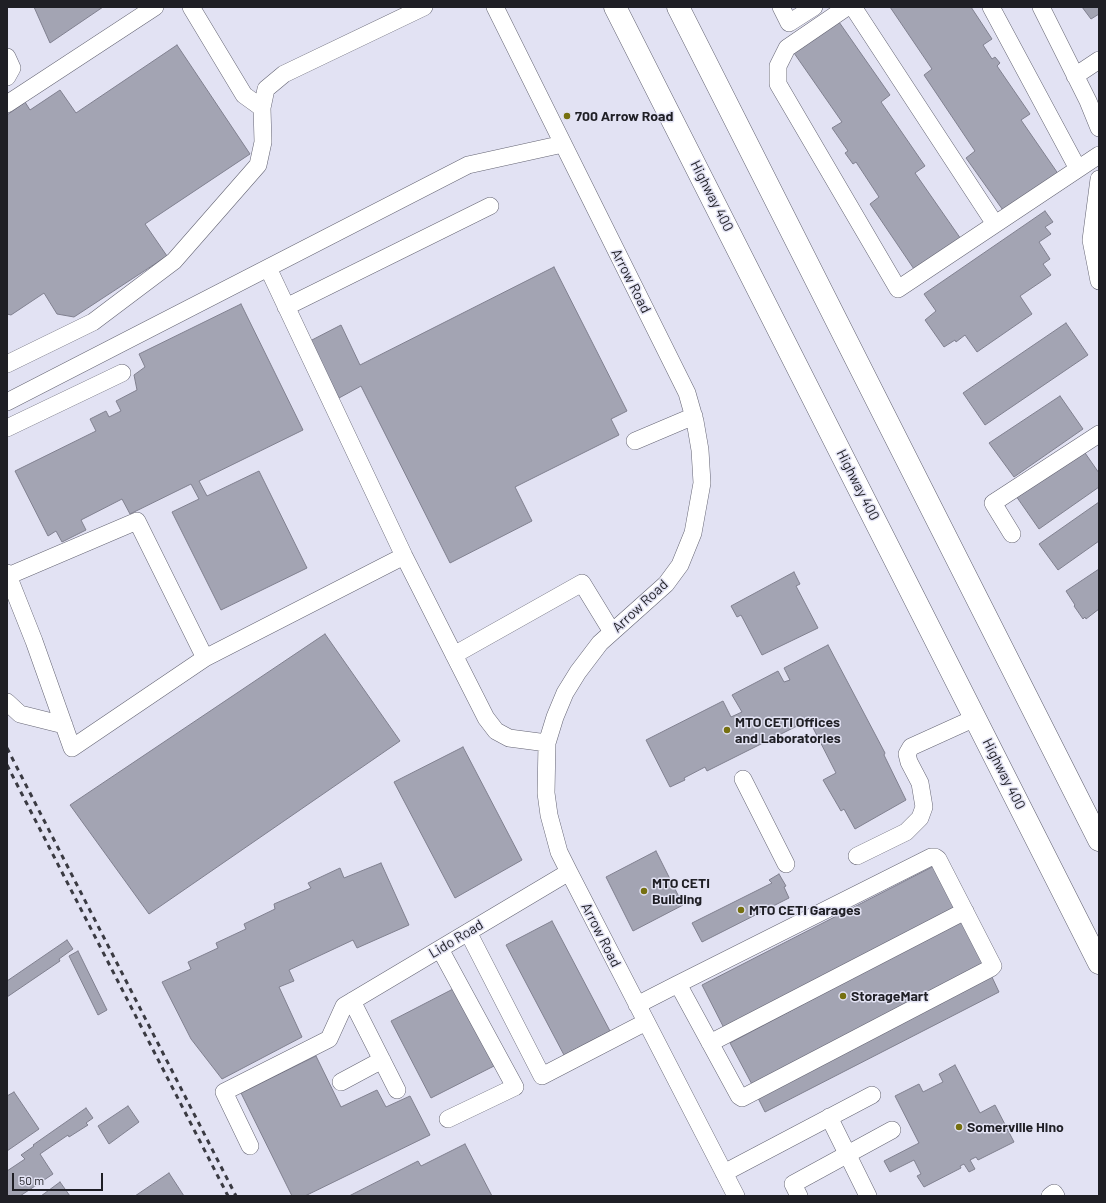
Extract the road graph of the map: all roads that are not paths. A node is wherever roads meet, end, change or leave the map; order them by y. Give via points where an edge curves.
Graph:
1 (155, 7) edge
2 (191, 7) edge
3 (424, 7) edge
4 (495, 7) edge
5 (615, 7) edge
6 (678, 7) edge
7 (781, 7) edge
8 (814, 7) edge
9 (847, 7) edge
10 (853, 7) edge
11 (991, 7) edge
12 (1041, 7) edge
13 (7, 57) edge
14 (1099, 60) edge
15 (1076, 76) junction
16 (7, 77) edge
17 (7, 104) edge
18 (262, 108) junction
19 (1098, 123) edge
20 (563, 144) junction
21 (1099, 155) edge
22 (1078, 168) junction
23 (1099, 179) edge
24 (490, 206) dead end
25 (995, 224) junction
26 (268, 268) junction
27 (1099, 281) edge
28 (286, 307) junction
29 (7, 364) edge
30 (122, 373) dead end
31 (7, 402) edge
32 (694, 416) junction
33 (7, 428) edge
34 (1099, 434) edge
35 (635, 441) dead end
36 (1012, 534) dead end
37 (404, 556) junction
38 (8, 575) edge
39 (612, 632) junction
40 (454, 655) junction
41 (205, 658) junction
42 (7, 702) edge
43 (975, 718) junction
44 (64, 725) junction
45 (547, 743) junction
46 (743, 778) dead end
47 (1099, 840) edge
48 (857, 856) dead end
49 (786, 864) dead end
50 (569, 872) junction
51 (965, 910) junction
52 (468, 932) junction
53 (440, 949) junction
54 (1099, 963) edge
55 (678, 984) junction
56 (348, 1004) junction
57 (637, 1005) junction
58 (646, 1022) junction
59 (710, 1043) junction
60 (382, 1060) junction
61 (341, 1082) dead end
62 (397, 1090) dead end
63 (872, 1095) dead end
64 (829, 1117) junction
65 (448, 1119) dead end
66 (892, 1130) dead end
67 (250, 1146) dead end
68 (847, 1154) junction
69 (724, 1173) junction
70 (736, 1196) edge
71 (799, 1196) edge
72 (868, 1196) edge
73 (1050, 1196) edge
74 (1056, 1196) edge

1 - 17 street
2 - 18 street via 244,95
3 - 18 street via 284,74 266,89
4 - 20 street, Arrow Road
5 - 43 highway, Highway 400
6 - 47 highway
7 - 8 street via 789,23
9 - 25 street via 787,48 778,66 778,84 898,289
10 - 25 street
11 - 22 street
12 - 15 street
13 - 16 street via 12,68
14 - 15 street
15 - 19 street
18 - 29 street via 263,142 258,164 174,261 93,322
20 - 26 street via 468,166
20 - 32 street, Arrow Road via 687,392
21 - 22 street
22 - 25 street
23 - 27 street via 1092,240
24 - 28 street
26 - 28 street
26 - 31 street
28 - 37 street
30 - 33 street
32 - 35 street
32 - 39 street, Arrow Road via 702,483 693,533 680,565 666,584
34 - 36 street via 993,503
37 - 40 street
37 - 41 street
38 - 41 street via 137,521
38 - 44 street
39 - 40 street via 582,583
39 - 45 street, Arrow Road via 600,643 565,693
40 - 45 street via 486,718 496,731 509,738
41 - 44 street via 72,748
42 - 44 street via 20,714
43 - 48 street via 911,747 907,754 920,783 924,807 920,818 906,832
43 - 54 highway, Highway 400
45 - 50 street, Arrow Road via 546,793 549,815 559,852
46 - 49 street
50 - 52 street, Lido Road
50 - 57 street, Arrow Road
51 - 55 street via 938,859 931,857
51 - 59 street
51 - 59 street via 992,963 991,968 745,1098 739,1096
52 - 53 street, Lido Road
52 - 58 street via 542,1076
53 - 56 street, Lido Road
53 - 65 street via 516,1088
55 - 57 street
55 - 59 street
56 - 60 street
56 - 67 street via 329,1039 224,1092
57 - 58 street, Arrow Road
58 - 69 street, Arrow Road
60 - 61 street
60 - 62 street
63 - 64 street
64 - 68 street
64 - 69 street
66 - 68 street
68 - 71 street via 793,1184
68 - 72 street
69 - 70 street, Arrow Road
73 - 74 street via 1054,1193

